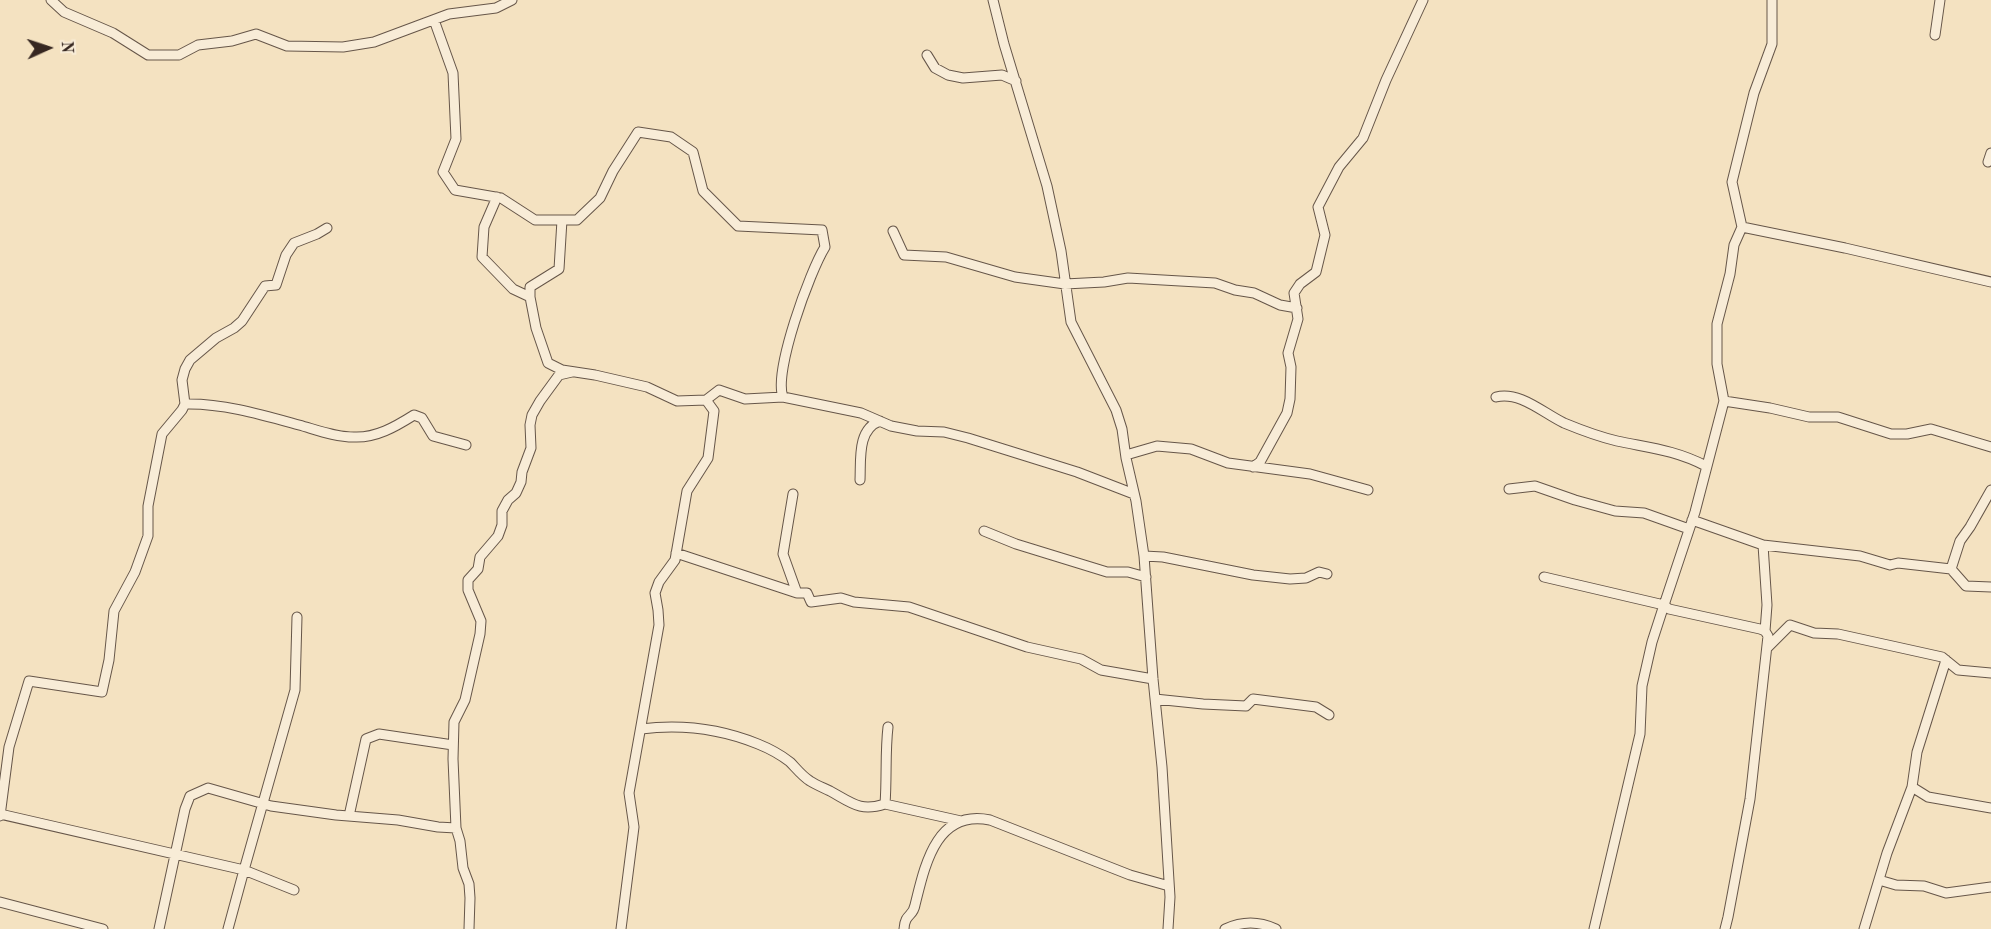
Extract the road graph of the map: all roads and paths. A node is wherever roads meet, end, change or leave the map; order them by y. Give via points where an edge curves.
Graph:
1 (51, 0) edge
2 (512, 0) edge
3 (993, 0) edge
4 (1424, 0) edge
5 (1773, 0) edge
6 (1940, 0) edge
7 (434, 20) junction
8 (1935, 34) dead end
9 (927, 55) dead end
10 (1016, 81) junction
11 (497, 197) junction
12 (562, 220) junction
13 (1742, 227) junction
14 (327, 228) dead end
15 (893, 231) dead end
16 (1991, 282) edge
17 (1065, 285) junction
18 (531, 297) junction
19 (1297, 309) junction
20 (572, 372) junction
21 (783, 397) junction
22 (1496, 397) dead end
23 (706, 400) junction
24 (1724, 401) junction
25 (185, 404) junction
26 (880, 421) junction
27 (466, 445) dead end
28 (1991, 447) edge
29 (1266, 453) junction
30 (1126, 455) junction
31 (1706, 466) junction
32 (1253, 467) junction
33 (1276, 469) junction
34 (861, 480) dead end
35 (1509, 489) dead end
36 (1368, 490) dead end
37 (1991, 490) edge
38 (793, 494) dead end
39 (1134, 494) junction
40 (1691, 525) junction
41 (984, 531) dead end
42 (1763, 545) junction
43 (676, 553) junction
44 (1144, 556) junction
45 (1951, 569) junction
46 (1327, 574) dead end
47 (1146, 577) junction
48 (1544, 577) dead end
49 (1991, 587) edge
50 (797, 593) junction
51 (1664, 605) junction
52 (297, 617) dead end
53 (1765, 631) junction
54 (1768, 647) junction
55 (1946, 660) junction
56 (1991, 673) edge
57 (1153, 679) junction
58 (1155, 699) junction
59 (1329, 715) dead end
60 (888, 727) dead end
61 (640, 729) junction
62 (4, 744) edge
63 (453, 745) junction
64 (1912, 787) junction
65 (261, 804) junction
66 (885, 804) junction
67 (1991, 808) edge
68 (0, 815) edge
69 (349, 816) junction
70 (961, 821) junction
71 (456, 828) junction
72 (175, 855) junction
73 (244, 870) junction
74 (1879, 880) junction
75 (1169, 886) junction
76 (1991, 887) edge
77 (294, 890) dead end
78 (0, 902) edge
79 (103, 929) edge
80 (159, 929) edge
81 (228, 929) edge
82 (469, 929) edge
83 (621, 929) edge
84 (904, 929) edge
85 (1168, 929) edge
86 (1225, 929) edge
87 (1276, 929) edge
88 (1594, 929) edge
89 (1725, 929) edge
90 (1863, 929) edge

1 - 7 street via 64,12 113,33 148,55 179,55 198,45 256,34 287,46 343,48 374,42
2 - 7 street via 496,8 449,14
3 - 10 street
4 - 19 street via 1363,138 1339,166 1318,207 1325,235 1316,272 1294,293
5 - 13 street via 1772,44 1754,93 1732,182
6 - 8 street
7 - 11 street via 453,73 456,139 443,172 455,190
9 - 10 street via 935,68 948,75 1002,75
10 - 17 street via 1047,186
11 - 12 street via 535,219
11 - 18 street via 484,227 482,257 513,289
12 - 18 street via 559,268 530,287
12 - 21 street via 578,220 600,198 638,132 671,136 693,152 703,191 738,226 822,230 825,247 798,309 782,376
13 - 16 street
13 - 24 street via 1734,245 1717,324 1717,364
14 - 25 street via 294,243 276,285 265,286 242,321 190,360 182,380
15 - 17 street via 904,255 946,257 1015,278
17 - 19 street via 1128,278 1215,283
17 - 30 street via 1071,322 1116,410
18 - 20 street via 548,363
19 - 29 street via 1288,353 1291,367 1287,413
20 - 23 street via 647,387 677,401
20 - 63 street via 560,375 532,415 531,448 521,482 502,511 498,536 480,557 478,569 468,580 468,590 481,621 480,634 465,700 454,722
21 - 23 street via 745,399 719,390
21 - 26 street via 861,413
22 - 31 street via 1508,394 1564,422 1616,441 1687,456
23 - 43 street via 714,411 708,458 687,491
24 - 28 street via 1809,417 1838,417 1891,434 1931,429
24 - 31 street
25 - 27 street via 210,405 354,437 390,430 414,415 422,418 433,436
25 - 62 street via 162,434 148,506 147,536 135,572 114,611 110,660 102,692 29,681
26 - 34 street via 867,429 864,438
26 - 39 street via 968,438
29 - 32 street
29 - 33 street
30 - 32 street via 1157,446 1191,448 1228,463
30 - 39 street
31 - 40 street
32 - 33 street
33 - 36 street
35 - 40 street via 1535,486 1615,511 1644,513
37 - 45 street via 1960,541
38 - 50 street via 783,554
39 - 44 street
40 - 42 street
40 - 51 street
41 - 47 street via 1107,572
42 - 45 street via 1860,556 1890,565
42 - 53 street
43 - 50 street
43 - 61 street via 655,593 658,625
44 - 46 street via 1290,579 1319,572
44 - 47 street
45 - 49 street via 1966,586
47 - 57 street
48 - 51 street
50 - 57 street via 807,593 811,602 841,598 909,607 1027,646 1081,659 1101,670
51 - 53 street
51 - 88 street via 1642,686 1640,734
52 - 65 street via 295,690
53 - 54 street
54 - 55 street via 1790,625
54 - 89 street via 1750,799
55 - 56 street via 1958,670
55 - 64 street via 1917,752
57 - 58 street
58 - 59 street via 1246,706 1253,699 1316,707
58 - 75 street
60 - 66 street
61 - 66 street via 707,730 760,744 788,761 809,781 846,801 862,808
61 - 83 street via 629,793 634,827
62 - 68 street
63 - 69 street via 379,734 366,739
63 - 71 street
64 - 67 street via 1928,797
64 - 74 street
65 - 69 street
65 - 72 street via 208,788 190,796
65 - 73 street
66 - 70 street
68 - 72 street
69 - 71 street
70 - 75 street via 975,817 990,820 1130,875
70 - 84 street via 938,840 921,878 915,909 905,920
71 - 82 street via 470,898
72 - 73 street
72 - 80 street
73 - 77 street
73 - 81 street
74 - 76 street via 1924,886 1946,894
74 - 90 street
75 - 85 street
78 - 79 street
86 - 87 street via 1251,922

